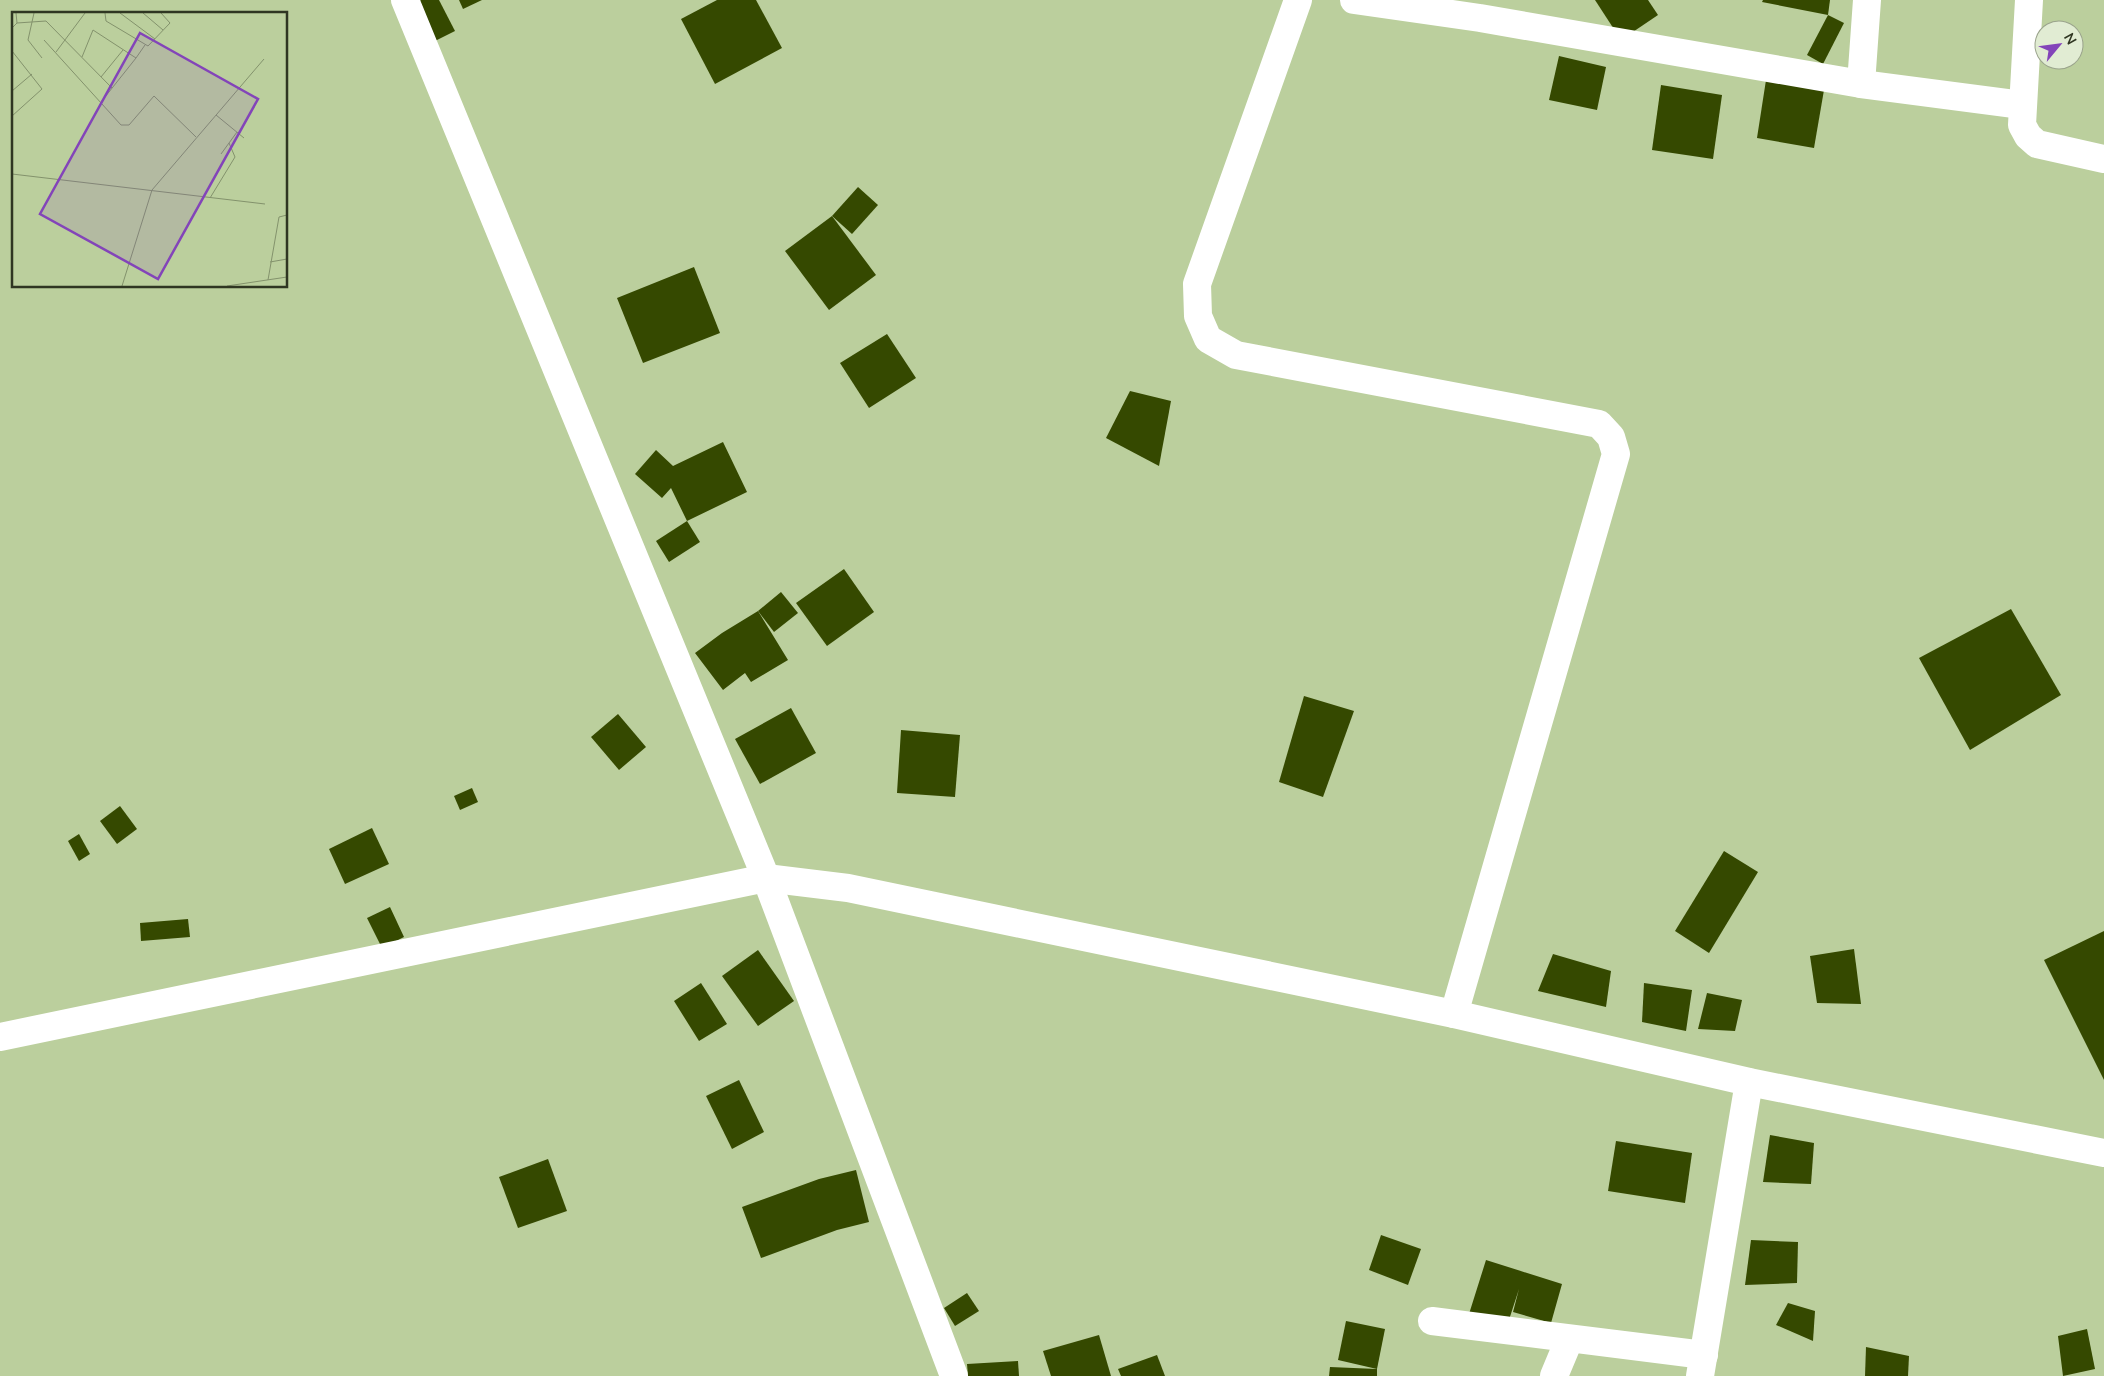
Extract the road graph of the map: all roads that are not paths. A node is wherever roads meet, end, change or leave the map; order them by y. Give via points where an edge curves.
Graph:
1 (405, 0) edge
2 (1298, 0) edge
3 (1354, 0) edge
4 (1867, 0) edge
5 (2029, 0) edge
6 (1482, 9) edge
7 (1861, 84) junction
8 (2022, 105) junction
9 (2104, 159) edge
10 (766, 878) junction
11 (1454, 1014) junction
12 (0, 1037) edge
13 (1749, 1082) junction
14 (2104, 1153) edge
15 (1432, 1321) dead end
16 (1569, 1340) junction
17 (1702, 1366) edge
18 (954, 1376) edge
19 (1554, 1376) edge

1 - 10 street
2 - 11 street via 1197,284 1198,316 1208,339 1236,355 1600,424 1611,437 1616,454
3 - 6 street
4 - 7 street
5 - 8 street
6 - 7 street
7 - 8 street
8 - 9 street via 2022,125 2037,144
10 - 11 street via 848,888
10 - 12 street
10 - 18 street
11 - 13 street
13 - 14 street
13 - 17 street
15 - 16 street
16 - 17 street
16 - 19 street

